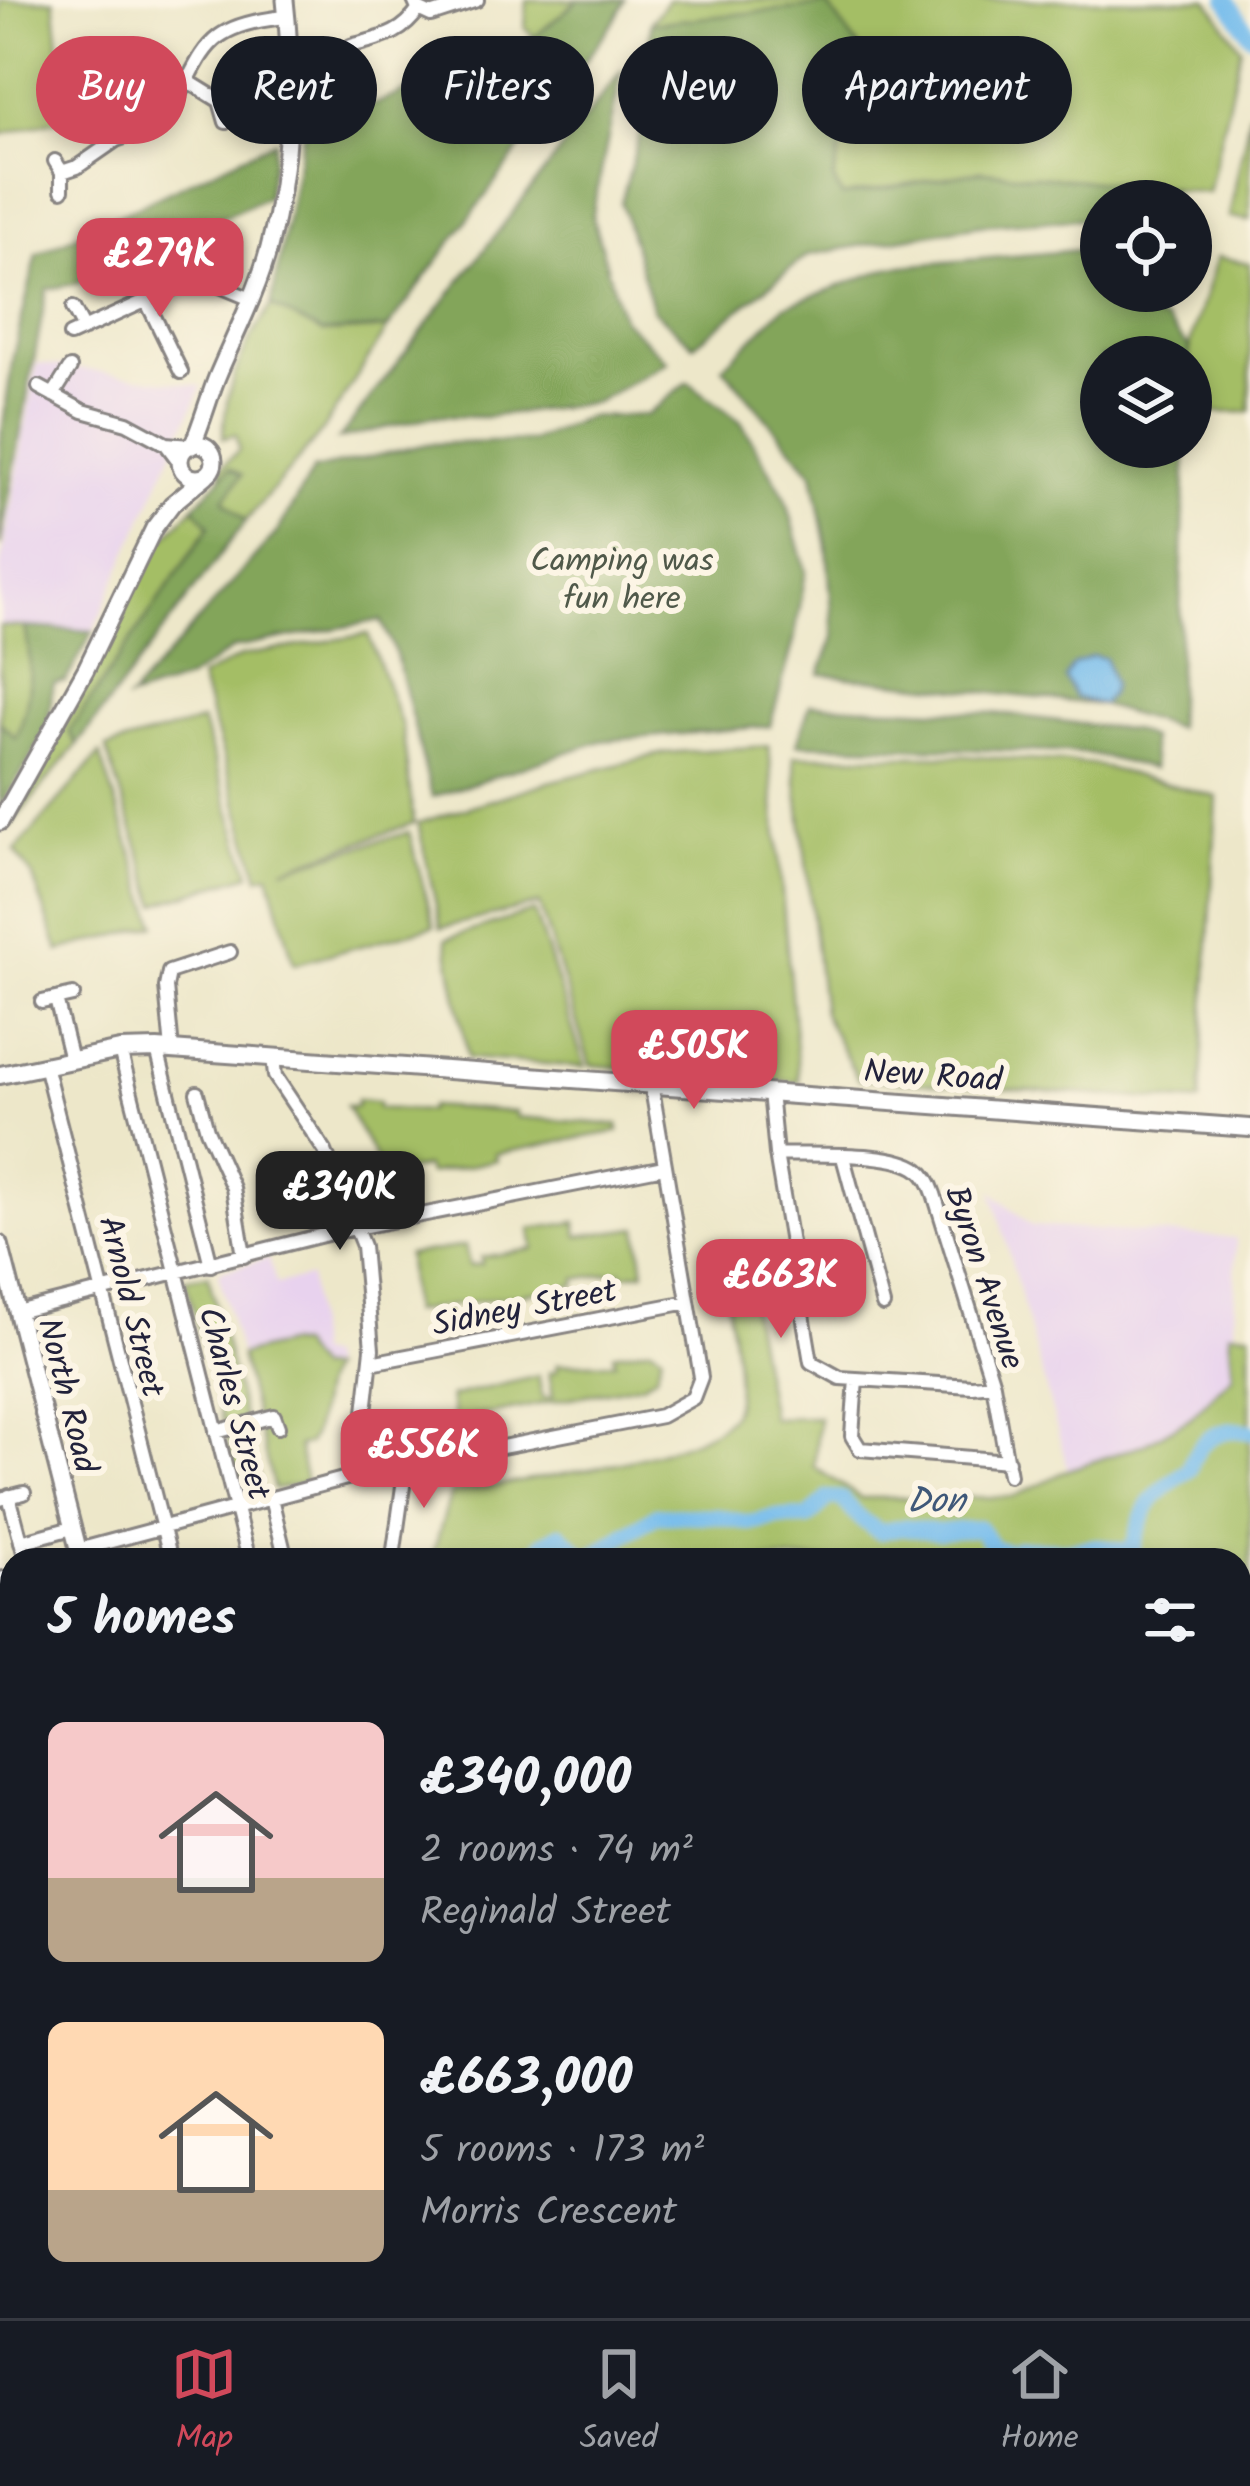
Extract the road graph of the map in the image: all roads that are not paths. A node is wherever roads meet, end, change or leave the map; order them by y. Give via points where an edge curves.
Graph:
1 (417, 5) edge
2 (478, 5) edge
3 (286, 9) edge
4 (189, 37) dead end
5 (377, 41) edge
6 (205, 49) junction
7 (187, 78) edge
8 (114, 144) edge
9 (109, 146) junction
10 (119, 161) dead end
11 (62, 190) dead end
12 (251, 299) junction
13 (146, 300) junction
14 (73, 308) dead end
15 (70, 368) dead end
16 (181, 372) dead end
17 (39, 387) dead end
18 (53, 395) junction
19 (206, 418) junction
20 (166, 444) junction
21 (191, 446) junction
22 (210, 450) junction
23 (181, 466) junction
24 (206, 476) junction
25 (172, 504) junction
26 (0, 822) edge
27 (230, 952) dead end
28 (73, 995) dead end
29 (120, 1050) junction
30 (170, 1050) junction
31 (273, 1056) junction
32 (70, 1060) junction
33 (45, 1065) junction
34 (0, 1075) edge
35 (651, 1083) junction
36 (770, 1092) junction
37 (197, 1093) dead end
38 (1250, 1128) edge
39 (776, 1154) junction
40 (843, 1157) junction
41 (664, 1167) junction
42 (358, 1227) junction
43 (0, 1244) edge
44 (244, 1256) junction
45 (211, 1264) junction
46 (174, 1274) junction
47 (100, 1292) junction
48 (688, 1302) junction
49 (884, 1305) dead end
50 (17, 1312) junction
51 (371, 1363) junction
52 (856, 1379) junction
53 (993, 1384) junction
54 (274, 1416) dead end
55 (216, 1432) junction
56 (406, 1465) junction
57 (358, 1475) junction
58 (24, 1493) dead end
59 (5, 1498) edge
60 (271, 1498) junction
61 (236, 1507) junction
62 (163, 1527) junction
63 (72, 1528) junction
64 (21, 1542) junction
65 (23, 1548) edge
66 (77, 1548) edge
67 (100, 1548) edge
68 (169, 1548) edge
69 (246, 1548) edge
70 (283, 1548) edge
71 (394, 1548) edge

1 - 2 street via 438,14
1 - 5 street via 398,32
3 - 6 street via 234,26
3 - 12 street via 283,174
4 - 6 street
6 - 7 street
8 - 9 street
9 - 10 street
9 - 11 street via 77,167 59,166
12 - 13 street via 202,280
12 - 19 street
13 - 14 street via 76,332
13 - 16 street
15 - 18 street
17 - 18 street
18 - 20 street
19 - 21 street
19 - 22 street
20 - 21 street
20 - 23 street
21 - 22 street
21 - 23 street
22 - 24 street
23 - 24 street via 192,477
23 - 25 street
24 - 25 street
25 - 26 street
27 - 30 street via 169,972
28 - 32 street via 49,1000
29 - 30 main road, New Road
29 - 32 main road, New Road
29 - 46 street, Charles Street
30 - 31 main road, New Road
30 - 45 street
31 - 35 main road, New Road
31 - 42 street via 275,1076 326,1151
32 - 33 main road, New Road
33 - 34 main road, New Road
33 - 47 street, Arnold Street
35 - 36 main road, New Road
35 - 41 street
36 - 38 main road, New Road
36 - 39 street
37 - 44 street via 233,1188
39 - 40 street, Byron Avenue
39 - 52 street via 806,1351 824,1372
40 - 49 street
40 - 53 street, Byron Avenue via 904,1162 930,1182
41 - 42 street
41 - 48 street
42 - 44 street
42 - 51 street
43 - 50 street, North Road
44 - 45 street
45 - 46 street
46 - 47 street
46 - 55 street, Charles Street
47 - 50 street
47 - 62 street, Arnold Street
48 - 51 street, Sidney Street
48 - 56 street via 701,1377 693,1398 661,1416
50 - 63 street, North Road
51 - 57 street
52 - 53 street
52 - 53 street, Byron Avenue via 852,1436 860,1449 1008,1468
54 - 55 street
55 - 61 street, Charles Street
56 - 57 street
56 - 71 street
57 - 60 street
58 - 59 street
59 - 64 street
60 - 61 street
60 - 70 street
61 - 62 street
61 - 69 street, Charles Street
62 - 67 street
62 - 68 street, Arnold Street
63 - 64 street
63 - 66 street, North Road
64 - 65 street

